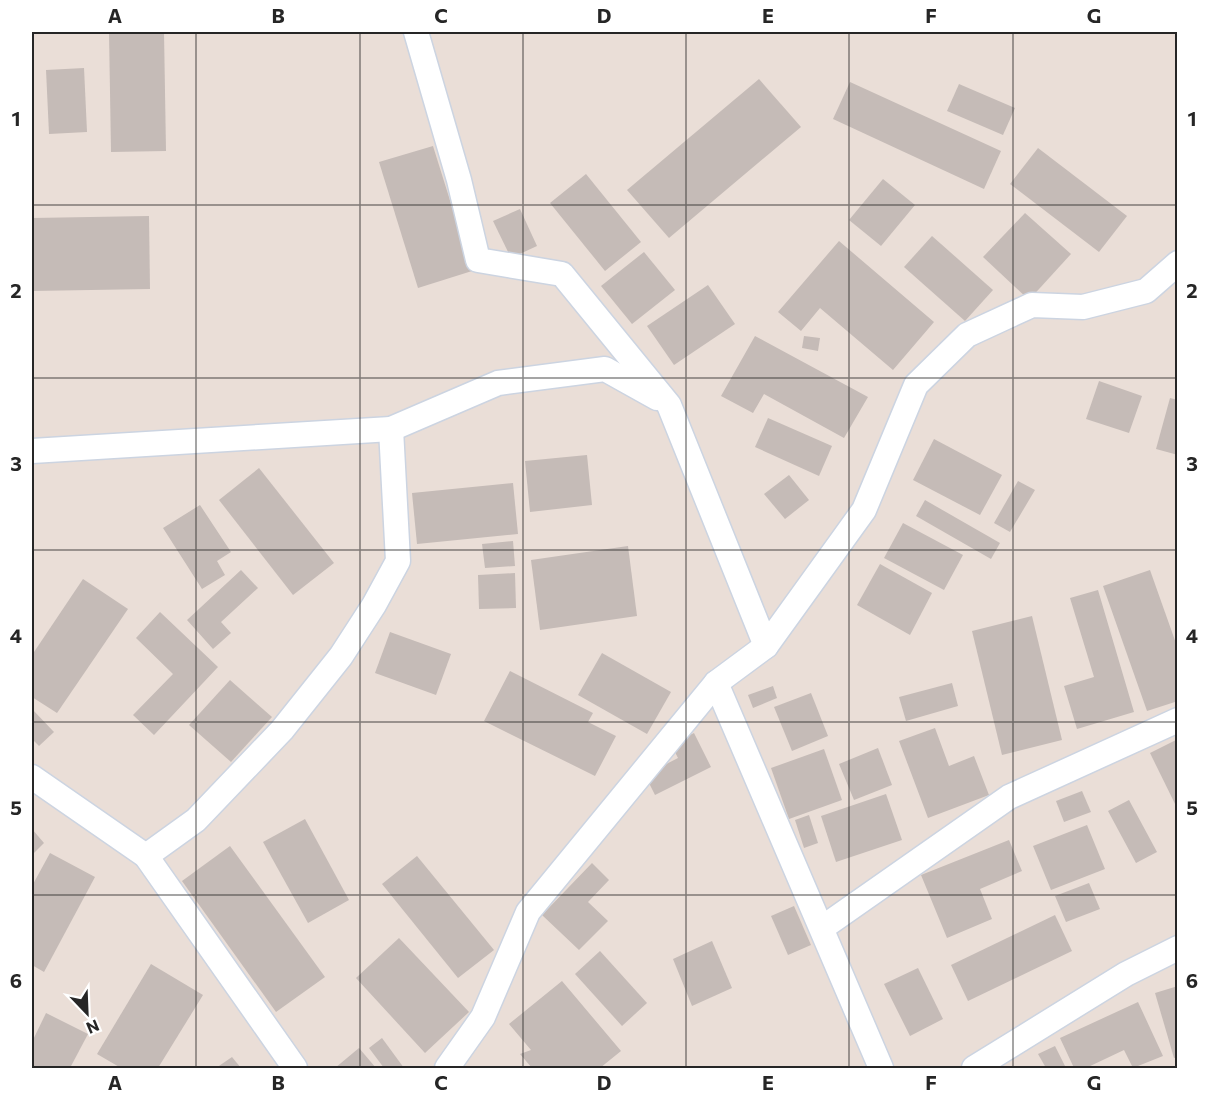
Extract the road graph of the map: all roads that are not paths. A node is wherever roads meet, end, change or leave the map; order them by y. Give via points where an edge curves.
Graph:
1 (416, 32) edge
2 (1178, 263) edge
3 (669, 405) junction
4 (391, 429) junction
5 (32, 451) edge
6 (765, 646) junction
7 (716, 684) junction
8 (1178, 720) edge
9 (32, 777) edge
10 (146, 856) junction
11 (822, 928) junction
12 (1178, 948) edge
13 (295, 1068) edge
14 (447, 1068) edge
15 (881, 1068) edge
16 (974, 1068) edge

1 - 3 street via 478,260 562,274
2 - 6 street via 1146,291 1083,307 1032,305 967,335 916,385 864,510
3 - 4 street via 605,369 498,383
3 - 6 street
4 - 5 street
4 - 10 street via 398,561 374,605 341,656 282,730 196,820
6 - 7 street
7 - 11 street
7 - 14 street via 528,912 483,1017
8 - 11 street via 1009,797
9 - 10 street
10 - 13 street
11 - 15 street
12 - 16 street via 1126,974

